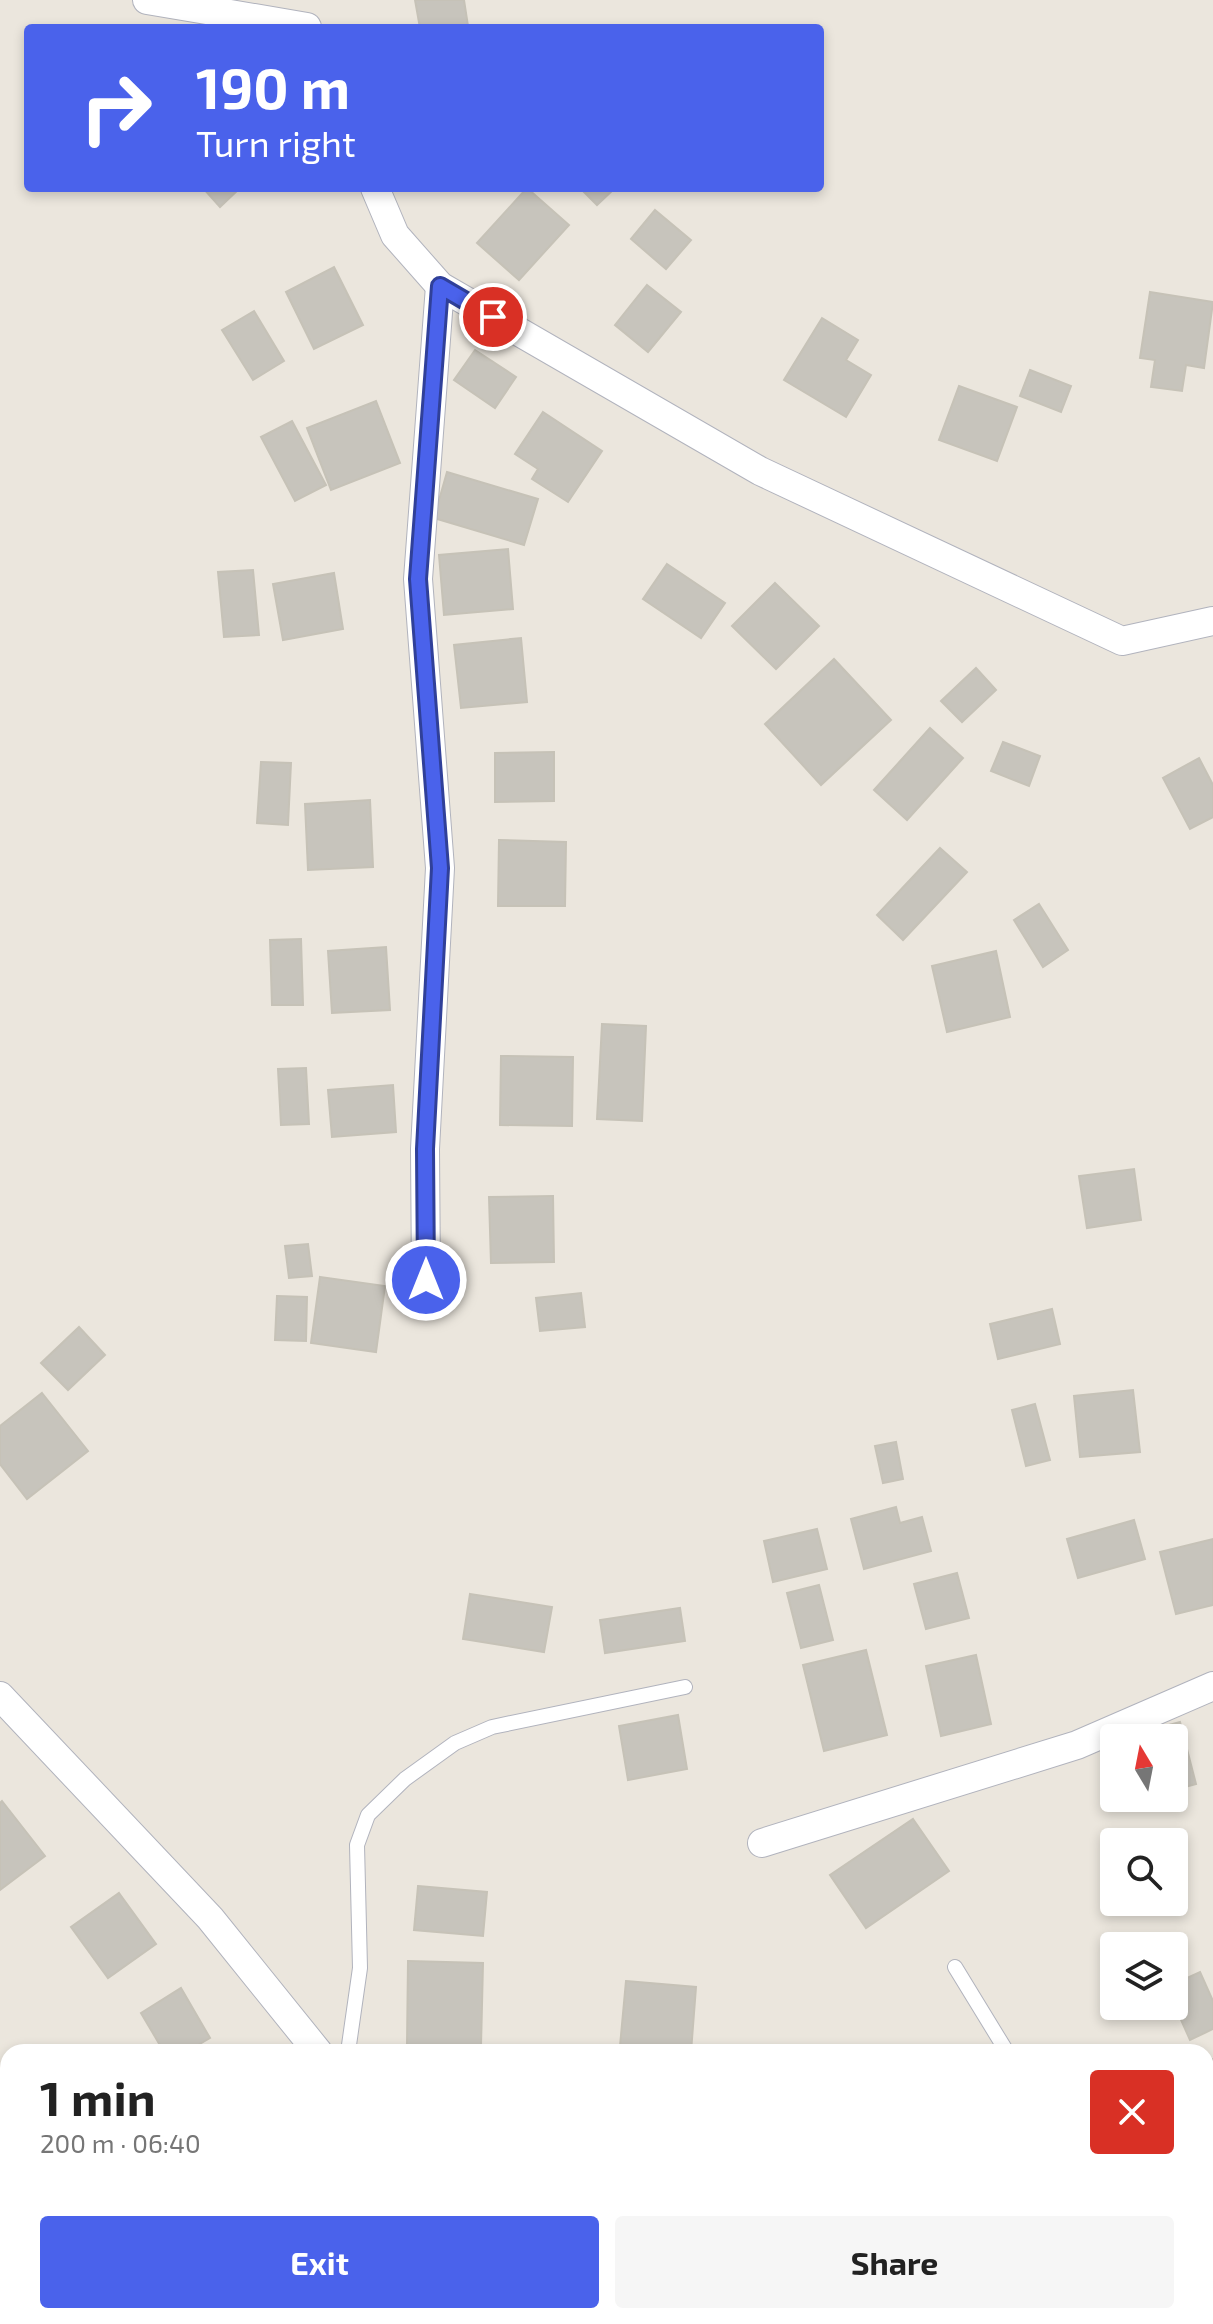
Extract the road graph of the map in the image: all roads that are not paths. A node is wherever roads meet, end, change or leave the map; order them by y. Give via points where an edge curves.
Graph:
1 (147, 0) edge
2 (299, 0) edge
3 (284, 24) edge
4 (306, 24) edge
5 (377, 192) edge
6 (440, 286) junction
7 (1213, 621) edge
8 (426, 1280) dead end
9 (1213, 1686) edge
10 (685, 1687) dead end
11 (0, 1696) edge
12 (762, 1843) dead end
13 (955, 1967) dead end
14 (312, 2044) edge
15 (349, 2044) edge
16 (1002, 2044) edge

1 - 3 street
2 - 4 street
5 - 6 street via 395,235
6 - 7 street via 760,471 1122,641
6 - 8 street via 418,579 440,868 425,1149
9 - 12 street via 1077,1745
10 - 15 lane via 492,1727 455,1743 405,1779 368,1815 357,1845 360,1968
11 - 14 street via 210,1918
13 - 16 lane

